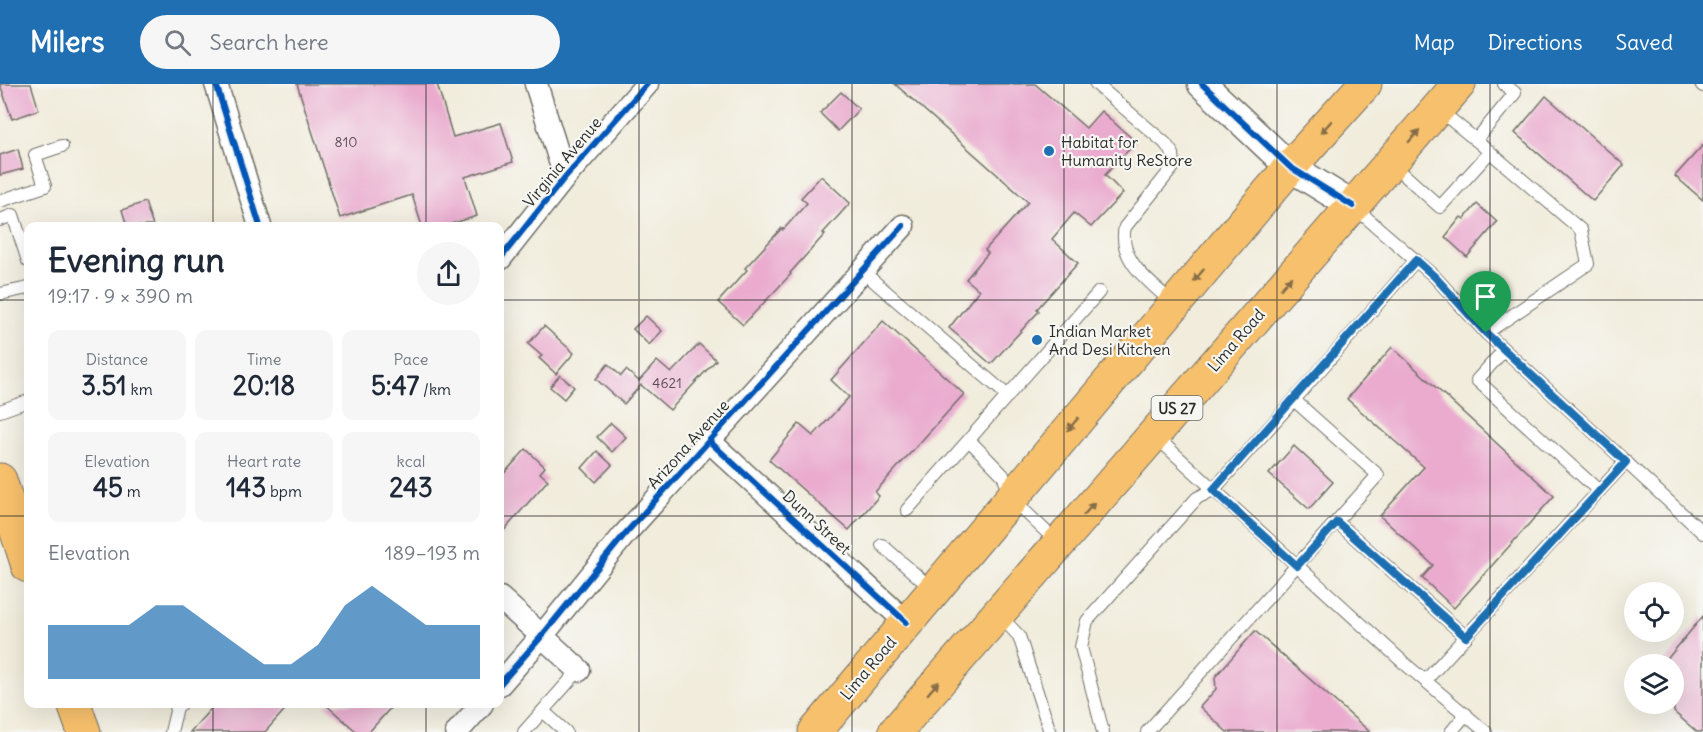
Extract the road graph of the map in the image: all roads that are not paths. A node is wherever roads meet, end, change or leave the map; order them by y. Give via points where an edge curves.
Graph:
1 (216, 84) edge
2 (536, 84) edge
3 (647, 84) edge
4 (1096, 84) edge
5 (1202, 84) edge
6 (1365, 84) edge
7 (1459, 84) edge
8 (1504, 84) edge
9 (1438, 109) junction
10 (1476, 140) junction
11 (62, 146) dead end
12 (1490, 152) junction
13 (1391, 163) junction
14 (1290, 167) junction
15 (565, 177) junction
16 (0, 201) edge
17 (1353, 206) junction
18 (0, 220) edge
19 (258, 222) edge
20 (903, 226) dead end
21 (24, 249) edge
22 (504, 254) edge
23 (1416, 260) junction
24 (862, 271) junction
25 (24, 289) edge
26 (1099, 292) dead end
27 (0, 294) edge
28 (1174, 304) junction
29 (1486, 333) junction
30 (1504, 350) junction
31 (1008, 396) junction
32 (1294, 400) junction
33 (24, 402) edge
34 (0, 411) edge
35 (1154, 435) junction
36 (969, 440) junction
37 (709, 441) junction
38 (1626, 462) junction
39 (1213, 490) junction
40 (1599, 491) junction
41 (2, 496) edge
42 (1011, 498) junction
43 (907, 510) dead end
44 (1337, 522) junction
45 (1703, 533) edge
46 (1059, 544) junction
47 (882, 545) dead end
48 (24, 549) edge
49 (1297, 566) junction
50 (933, 590) junction
51 (504, 602) edge
52 (998, 614) junction
53 (906, 622) junction
54 (541, 637) junction
55 (1466, 637) junction
56 (579, 670) joint
57 (504, 679) edge
58 (1426, 680) junction
59 (176, 708) edge
60 (478, 708) edge
61 (543, 711) junction
62 (1466, 714) junction
63 (171, 732) edge
64 (457, 732) edge
65 (524, 732) edge
66 (566, 732) edge
67 (815, 732) edge
68 (895, 732) edge
69 (1050, 732) edge
70 (1102, 732) edge
71 (1148, 732) edge
72 (1452, 732) edge
73 (1486, 732) edge

1 - 19 street
2 - 15 street
3 - 15 street, Virginia Avenue
4 - 28 lane via 1173,154 1174,166 1125,227 1123,238 1140,273
5 - 14 street
6 -> 14 highway, Lima Road
7 - 9 highway, Lima Road / US 27
8 - 10 lane via 1515,93
9 - 10 lane
13 -> 9 highway, Lima Road / US 27
10 - 12 lane
11 - 16 lane via 35,155 45,186
12 - 13 lane via 1440,207
12 - 29 lane via 1581,230 1588,264
13 - 17 highway, Lima Road / US 27
14 - 17 street
14 -> 28 highway, Lima Road
15 - 22 street, Virginia Avenue
17 - 23 lane
35 -> 17 highway, Lima Road / US 27
18 - 21 lane via 13,215
20 - 24 street, Arizona Avenue
23 - 29 lane
23 - 32 lane
24 - 31 lane
24 - 37 street, Arizona Avenue
25 - 27 lane
26 - 31 lane
28 -> 42 highway, Lima Road
29 - 30 lane
30 - 38 lane
30 - 40 lane via 1477,380
31 - 36 lane
32 - 39 lane
32 - 44 lane via 1378,475
33 - 34 lane
35 - 39 lane
46 -> 35 highway, Lima Road / US 27
36 - 42 lane via 1003,475
36 - 43 lane
37 - 53 street, Dunn Street
37 - 54 street, Arizona Avenue via 624,535
38 - 40 lane
38 - 45 lane
39 - 49 lane
39 - 70 lane via 1197,498 1087,621 1081,647
40 - 55 lane
41 - 48 highway
42 - 46 lane
42 - 50 highway, Lima Road
44 - 49 lane
44 - 55 lane
46 - 52 highway, Lima Road / US 27
47 - 50 lane
49 - 58 lane
49 - 71 lane
50 - 53 highway, Lima Road
51 - 54 street
68 -> 52 highway, Lima Road / US 27
52 - 69 lane via 1019,636
53 - 67 highway, Lima Road
54 - 56 street
54 - 57 street, Arizona Avenue
55 - 58 lane
56 - 61 lane
58 - 62 lane
59 - 63 lane
60 - 64 street
61 - 65 lane
61 - 66 lane
62 - 72 lane
62 - 73 lane

